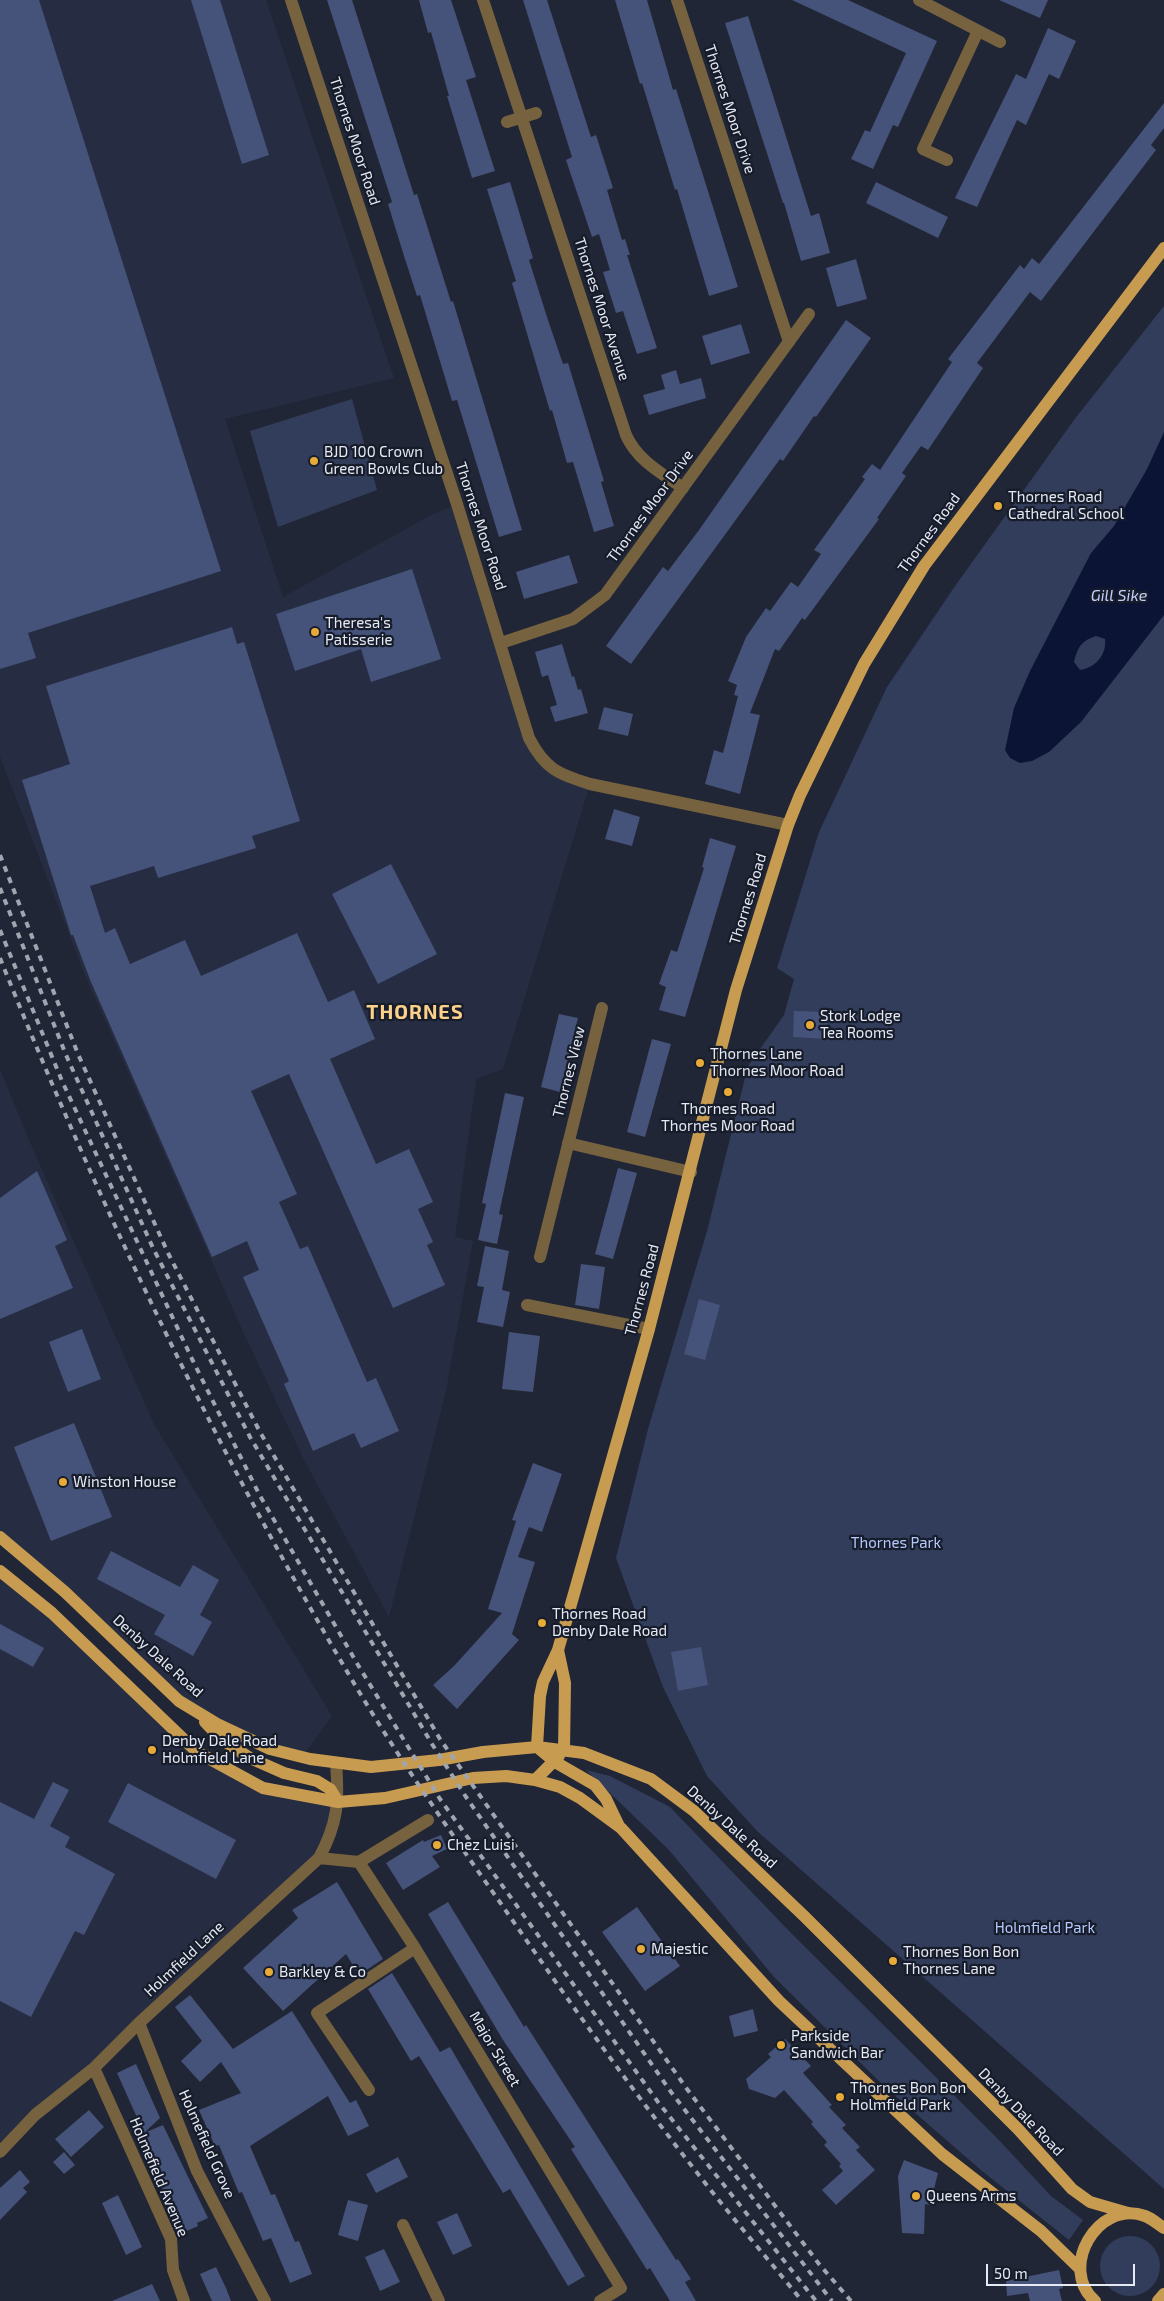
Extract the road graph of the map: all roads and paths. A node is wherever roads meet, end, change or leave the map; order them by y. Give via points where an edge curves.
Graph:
1 (291, 0) edge
2 (483, 0) edge
3 (677, 0) edge
4 (919, 0) edge
5 (978, 31) junction
6 (1000, 42) dead end
7 (536, 113) dead end
8 (521, 118) junction
9 (507, 122) dead end
10 (947, 160) dead end
11 (1164, 248) edge
12 (809, 314) dead end
13 (789, 342) junction
14 (683, 488) junction
15 (501, 643) junction
16 (788, 824) junction
17 (602, 1008) dead end
18 (568, 1143) junction
19 (691, 1172) junction
20 (540, 1257) dead end
21 (528, 1305) dead end
22 (648, 1329) junction
23 (0, 1537) edge
24 (0, 1571) edge
25 (558, 1650) junction
26 (197, 1713) junction
27 (536, 1747) junction
28 (564, 1750) junction
29 (555, 1762) junction
30 (336, 1763) junction
31 (535, 1780) junction
32 (338, 1802) junction
33 (428, 1820) dead end
34 (620, 1828) junction
35 (319, 1858) junction
36 (359, 1862) junction
37 (415, 1948) junction
38 (139, 2023) junction
39 (94, 2068) junction
40 (369, 2090) dead end
41 (0, 2152) edge
42 (1128, 2213) junction
43 (403, 2225) dead end
44 (1164, 2228) edge
45 (1079, 2268) junction
46 (1083, 2284) junction
47 (1164, 2294) edge
48 (184, 2301) edge
49 (265, 2301) edge
50 (440, 2301) edge
51 (600, 2301) edge
52 (1084, 2301) edge
53 (1095, 2301) edge
54 (1158, 2301) edge

1 - 15 street, Thornes Moor Road
2 - 8 street, Thornes Moor Avenue
3 - 13 street, Thornes Moor Drive
4 - 5 street
5 - 6 street
5 - 10 street via 923,149
7 - 8 street
8 - 9 street
8 - 14 street, Thornes Moor Avenue via 631,445 643,460
11 - 16 main road, Thornes Road via 924,566 864,664
12 - 13 street, Thornes Moor Drive
13 - 14 street, Thornes Moor Drive
14 - 15 street, Thornes Moor Drive via 606,595 595,605 567,622
15 - 16 street, Thornes Moor Road via 529,738 538,756 564,776
16 - 19 main road, Thornes Road via 736,990
17 - 18 street, Thornes View
18 - 19 street
18 - 20 street, Thornes View
19 - 22 main road, Thornes Road
21 - 22 street
22 - 25 main road, Thornes Road
23 - 26 main road, Denby Dale Road via 64,1592 179,1701
24 - 32 main road via 52,1613 196,1752 264,1788
25 - 27 main road, Thornes Road via 540,1696
25 - 28 main road, Thornes Road via 565,1684
26 - 30 main road, Denby Dale Road via 270,1749
26 - 32 main road via 221,1739 250,1758 284,1773 317,1781 330,1789
27 - 28 main road, Denby Dale Road
27 - 29 main road
27 - 30 main road, Denby Dale Road via 387,1765
28 - 29 main road
28 - 42 main road, Denby Dale Road via 602,1758 651,1779 694,1810 1018,2129 1072,2189 1090,2202
29 - 31 main road
29 - 34 main road via 595,1785
30 - 32 street, Holmfield Lane
31 - 32 main road via 506,1776 473,1778 385,1798
31 - 34 main road via 580,1798
32 - 35 street, Holmfield Lane via 330,1837
33 - 36 street
34 - 45 main road via 779,2001 942,2154 1042,2231
35 - 36 street
35 - 38 street, Holmfield Lane
36 - 37 street, Major Street
37 - 40 street via 317,2013
37 - 51 street, Major Street via 621,2288
38 - 39 street, Holmfield Lane
38 - 49 street, Holmefield Grove via 197,2171
39 - 41 street, Holmfield Lane via 36,2115
39 - 48 street, Holmefield Avenue via 171,2239 173,2270
42 - 44 main road, Denby Dale Road via 1146,2216
42 - 45 main road via 1112,2216 1094,2230
43 - 50 street
45 - 46 main road
46 - 52 street
46 - 53 main road
47 - 54 main road

